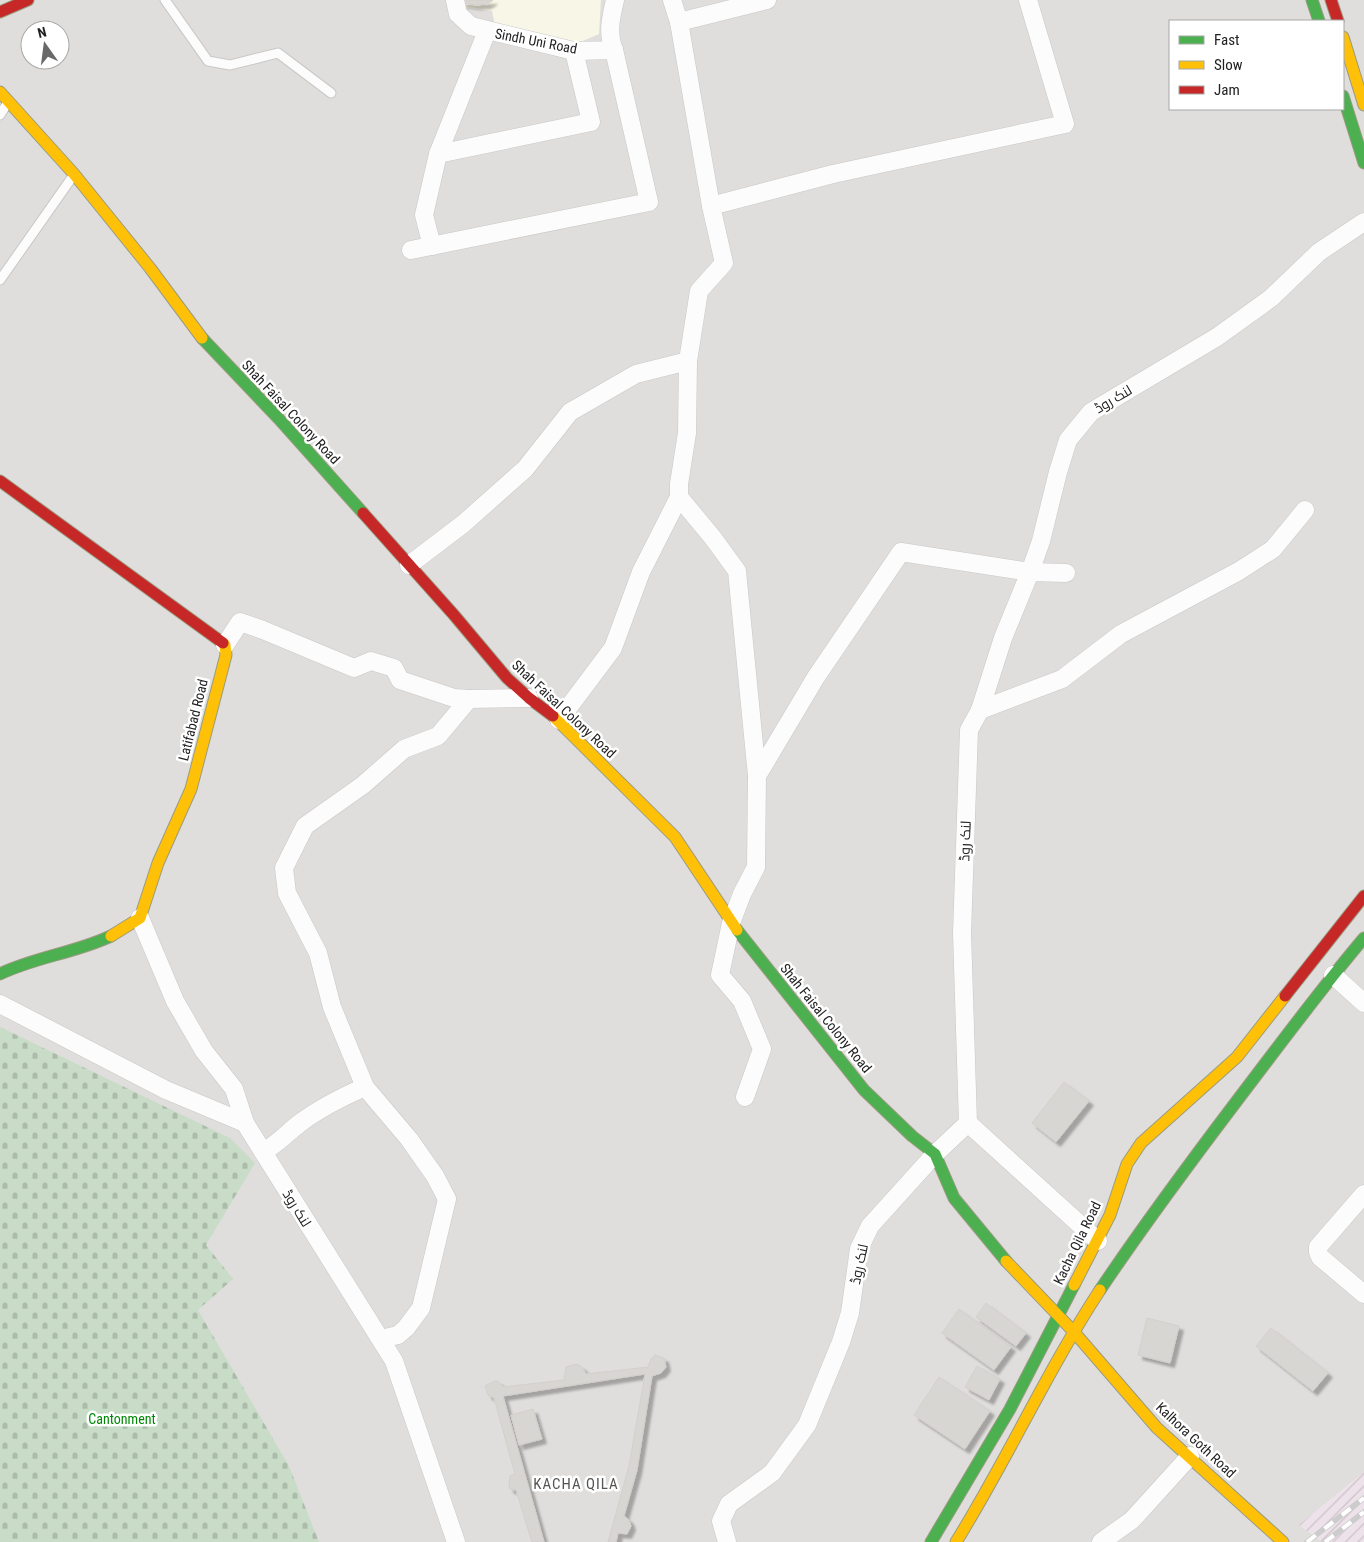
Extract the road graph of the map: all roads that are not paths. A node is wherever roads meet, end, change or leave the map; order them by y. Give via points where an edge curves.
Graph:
1 (28, 0) edge
2 (165, 0) edge
3 (455, 0) edge
4 (615, 0) edge
5 (672, 0) edge
6 (1028, 0) edge
7 (1312, 0) edge
8 (1331, 0) edge
9 (758, 1) edge
10 (0, 12) edge
11 (1319, 20) edge
12 (1338, 20) edge
13 (679, 22) junction
14 (487, 31) junction
15 (1344, 39) edge
16 (574, 50) junction
17 (614, 50) junction
18 (0, 92) edge
19 (331, 93) dead end
20 (1344, 99) edge
21 (8, 102) junction
22 (1364, 105) edge
23 (0, 115) edge
24 (438, 154) junction
25 (1364, 163) edge
26 (74, 174) junction
27 (711, 206) junction
28 (1364, 222) edge
29 (432, 246) junction
30 (411, 250) dead end
31 (0, 280) edge
32 (688, 361) junction
33 (0, 482) edge
34 (680, 497) junction
35 (1305, 510) dead end
36 (409, 565) junction
37 (1030, 572) junction
38 (1066, 573) dead end
39 (225, 645) junction
40 (529, 698) junction
41 (469, 699) junction
42 (980, 710) junction
43 (559, 720) junction
44 (757, 776) junction
45 (1364, 896) edge
46 (140, 918) junction
47 (731, 923) junction
48 (1364, 938) edge
49 (0, 974) edge
50 (1333, 975) junction
51 (0, 1004) edge
52 (1364, 1004) edge
53 (365, 1087) junction
54 (745, 1097) dead end
55 (245, 1123) junction
56 (968, 1123) junction
57 (263, 1152) junction
58 (935, 1154) junction
59 (1364, 1194) edge
60 (1123, 1210) dead end
61 (1110, 1215) junction
62 (1138, 1218) dead end
63 (1140, 1231) junction
64 (1098, 1241) junction
65 (1364, 1294) edge
66 (1057, 1316) junction
67 (1074, 1332) junction
68 (380, 1339) junction
69 (1190, 1456) junction
70 (456, 1542) edge
71 (728, 1542) edge
72 (931, 1542) edge
73 (956, 1542) edge
74 (1101, 1542) edge
75 (1283, 1542) edge

1 - 10 street
2 - 19 lane via 208,60 230,65 278,53
3 - 14 street, Sindh Uni Road via 458,14 471,26
4 - 17 street via 610,21 610,40
5 - 13 street
6 - 27 street via 1064,124 833,174
7 - 11 street
8 - 12 street
9 - 13 street
13 - 27 street
14 - 16 street, Sindh Uni Road
14 - 24 street
15 - 22 street
16 - 17 street, Sindh Uni Road
16 - 24 street via 591,122
17 - 29 street via 649,202
18 - 21 street, Shah Faisal Colony Road
20 - 25 street
21 - 23 lane
21 - 26 street, Shah Faisal Colony Road
24 - 29 street via 424,216
26 - 31 lane
26 - 36 street, Shah Faisal Colony Road via 206,343 279,419
27 - 32 street via 724,263 699,290
28 - 37 street, لنک روڈ via 1319,252 1271,298 1217,337 1091,412 1068,440
29 - 30 street
32 - 34 street via 687,432
32 - 36 street via 636,374 570,412 525,469 463,524
33 - 39 street
34 - 43 street via 641,572 613,648
34 - 44 street via 737,571
35 - 42 street via 1273,549 1239,571 1121,634 1062,679
36 - 40 street, Shah Faisal Colony Road via 507,678
37 - 38 street
37 - 42 street, لنک روڈ
37 - 44 street via 901,552 816,677
39 - 41 street via 240,622 354,668 371,661 394,668 400,680 454,698
39 - 46 street, Latifabad Road via 226,655 191,789 158,863
40 - 41 street
40 - 43 street, Shah Faisal Colony Road
41 - 53 street via 438,736 404,749 363,785 305,826 284,868 287,893 318,953 332,1007
42 - 56 street, لنک روڈ via 969,730 962,923
43 - 47 street, Shah Faisal Colony Road via 675,837
44 - 47 street via 756,867
45 - 61 street, Kacha Qila Road via 1238,1057 1141,1143 1127,1164
46 - 49 street via 97,943 19,965
46 - 55 street, لنک روڈ via 175,1001 204,1051 234,1089
47 - 54 street via 720,975 742,1001 762,1048
47 - 58 street, Shah Faisal Colony Road via 864,1090
48 - 50 street
50 - 52 street
50 - 63 street
51 - 55 street via 166,1090
53 - 57 street via 336,1100
53 - 68 street via 409,1139 447,1199 421,1308 406,1328
55 - 57 street, لنک روڈ
56 - 58 street, لنک روڈ
56 - 64 street
57 - 68 street, لنک روڈ
58 - 66 street, Shah Faisal Colony Road via 954,1198 1000,1255
58 - 71 street, لنک روڈ via 870,1226 859,1249 850,1313 841,1342 807,1425 772,1473 730,1504 721,1521
59 - 65 street via 1318,1247 1318,1252
60 - 61 street
61 - 64 street, Kacha Qila Road
62 - 63 street
63 - 67 street
64 - 66 street, Kacha Qila Road
66 - 67 street, Shah Faisal Colony Road
66 - 72 street, Kacha Qila Road via 1010,1409
67 - 69 street, Kalhora Goth Road via 1157,1428
67 - 73 street
68 - 70 street, لنک روڈ via 394,1361
69 - 74 street via 1132,1520
69 - 75 street, Kalhora Goth Road

